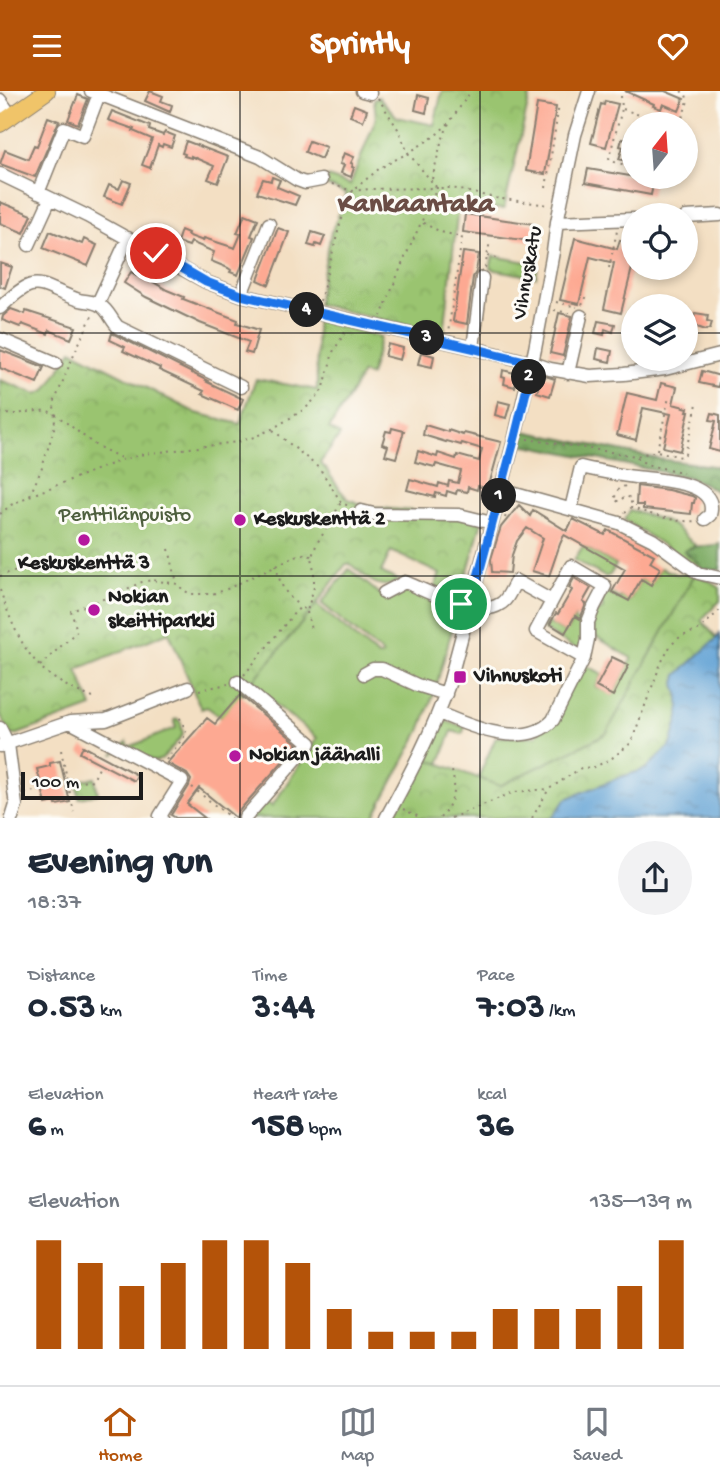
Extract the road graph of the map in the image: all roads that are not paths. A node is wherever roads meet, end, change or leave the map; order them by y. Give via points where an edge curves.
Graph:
1 (47, 91) edge
2 (589, 91) edge
3 (95, 93) edge
4 (0, 100) edge
5 (6, 120) edge
6 (0, 174) edge
7 (321, 180) road end
8 (44, 196) junction
9 (720, 215) edge
10 (698, 216) edge
11 (621, 219) edge
12 (557, 222) junction
13 (270, 224) dead end
14 (128, 238) junction
15 (29, 245) dead end
16 (482, 278) road end
17 (241, 295) junction
18 (98, 303) junction
19 (0, 308) edge
20 (581, 316) road end
21 (0, 339) edge
22 (472, 348) junction
23 (720, 355) edge
24 (56, 363) dead end
25 (533, 363) junction
26 (568, 373) junction
27 (241, 387) dead end
28 (501, 490) junction
29 (571, 509) junction
30 (361, 511) road end
31 (705, 519) road end
32 (492, 523) junction
33 (720, 578) edge
34 (384, 593) dead end
35 (552, 601) junction
36 (470, 607) junction
37 (584, 658) junction
38 (364, 674) dead end
39 (238, 682) road end
40 (188, 688) road end
41 (446, 694) junction
42 (439, 713) junction
43 (69, 722) junction
44 (0, 728) edge
45 (4, 745) edge
46 (15, 817) edge
47 (162, 818) edge
48 (245, 818) edge
49 (386, 818) edge

1 - 5 main road
2 - 12 street, Vihnuskatu
3 - 7 street via 260,157 297,180
3 - 8 street via 83,136 64,128
4 - 5 street
6 - 8 street
8 - 14 street
8 - 15 street
9 - 10 street
11 - 12 street
12 - 25 street, Vihnuskatu
13 - 17 street
14 - 17 street via 206,282
14 - 18 street
16 - 22 street
17 - 22 street
18 - 19 street via 44,285 30,285
18 - 27 street via 118,327
20 - 26 street
21 - 24 street
22 - 25 street
23 - 26 street via 624,374
25 - 26 street
25 - 28 street, Vihnuskatu
28 - 29 street
28 - 32 street, Vihnuskatu
29 - 31 street via 581,467 692,485 712,505
29 - 33 street via 619,523 653,540 698,573
30 - 32 street via 459,515
32 - 36 street, Vihnuskatu
34 - 36 street via 405,582
35 - 36 street via 516,581 499,605
35 - 37 street via 536,631
35 - 37 street via 571,566 605,586 589,622
36 - 41 street, Vihnuskatu
37 - 42 street via 553,720 541,730 523,734 487,731
38 - 41 street via 382,669
39 - 48 street via 310,743
40 - 43 street via 106,720
41 - 42 street, Vihnuskatu
42 - 49 street, Vihnuskatu
43 - 45 street
43 - 47 street via 182,781
44 - 45 street
45 - 46 street

